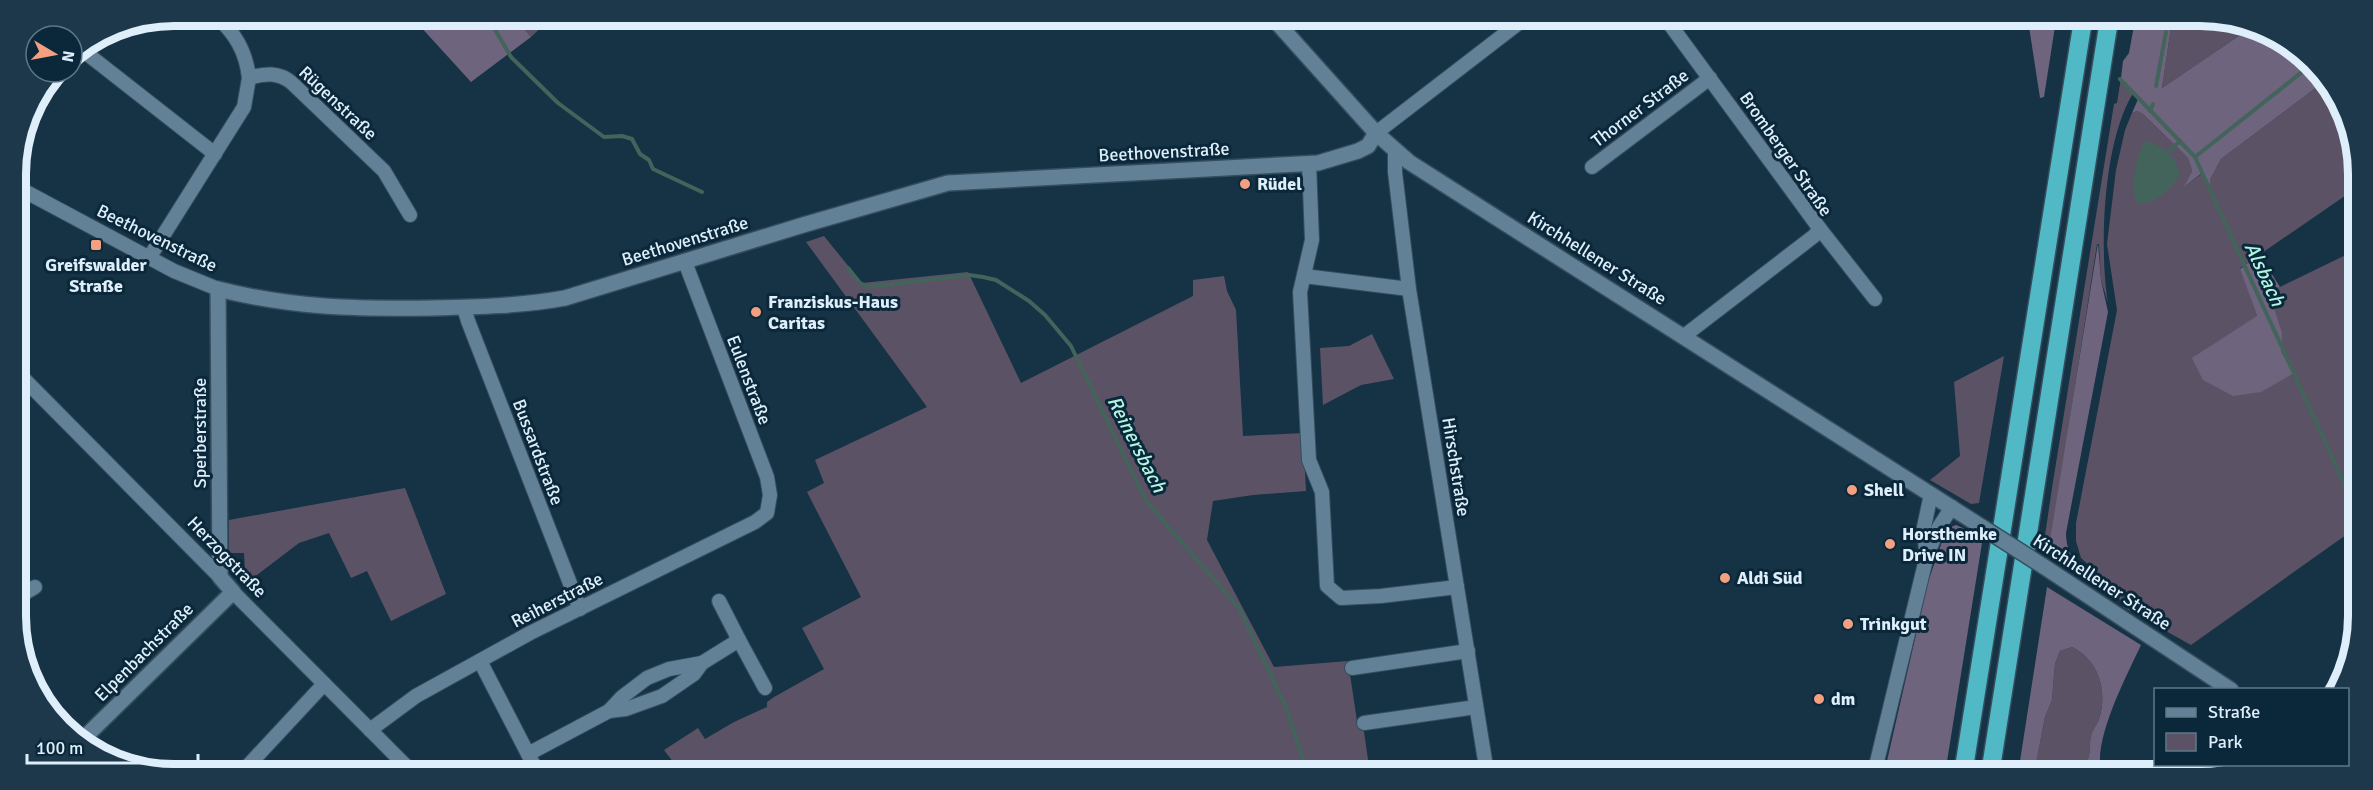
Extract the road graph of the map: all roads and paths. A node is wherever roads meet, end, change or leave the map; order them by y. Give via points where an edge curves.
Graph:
1 (226, 26) edge
2 (1280, 26) edge
3 (1515, 26) edge
4 (1671, 26) edge
5 (2082, 26) edge
6 (2108, 26) edge
7 (87, 53) edge
8 (249, 78) junction
9 (1710, 78) junction
10 (1376, 133) junction
11 (1395, 150) junction
12 (215, 154) junction
13 (1309, 163) junction
14 (1592, 167) dead end
15 (26, 192) edge
16 (410, 215) dead end
17 (1820, 229) junction
18 (149, 258) junction
19 (685, 262) junction
20 (1304, 276) junction
21 (218, 289) junction
22 (1409, 289) junction
23 (1875, 299) dead end
24 (464, 308) junction
25 (1684, 336) junction
26 (26, 381) edge
27 (1931, 494) junction
28 (1952, 507) junction
29 (767, 513) joint
30 (1927, 555) junction
31 (220, 577) junction
32 (35, 587) dead end
33 (1457, 587) junction
34 (26, 592) edge
35 (233, 592) junction
36 (719, 601) dead end
37 (580, 609) junction
38 (739, 640) junction
39 (1468, 651) junction
40 (480, 661) junction
41 (702, 663) junction
42 (1352, 668) dead end
43 (324, 684) junction
44 (765, 688) dead end
45 (2228, 688) edge
46 (1476, 707) junction
47 (609, 711) junction
48 (1364, 723) dead end
49 (370, 730) junction
50 (86, 736) edge
51 (528, 754) junction
52 (250, 764) edge
53 (404, 764) edge
54 (533, 764) edge
55 (1485, 764) edge
56 (1876, 764) edge
57 (1965, 764) edge
58 (1992, 764) edge

1 - 8 street via 241,46
2 - 10 street, Kirchhellener Straße
3 - 10 street
4 - 9 street, Bromberger Straße
5 - 57 highway
6 - 58 highway
7 - 12 street
8 - 12 street via 244,107
8 - 16 street, Rügenstraße via 277,75 292,83 384,171
9 - 14 street, Thorner Straße
9 - 17 street, Bromberger Straße
10 - 11 street, Kirchhellener Straße
10 - 13 street, Beethovenstraße via 1368,146 1359,151
11 - 22 street, Hirschstraße
11 - 25 street, Kirchhellener Straße via 1434,179
12 - 18 street
13 - 19 street, Beethovenstraße via 948,183
13 - 20 street via 1312,240
15 - 18 street, Beethovenstraße
17 - 23 street
17 - 25 street, Bromberger Straße
18 - 21 street, Beethovenstraße
19 - 24 street, Beethovenstraße via 565,298
19 - 29 street, Eulenstraße via 767,477
20 - 22 street
20 - 33 street via 1300,292 1309,460 1322,492 1327,586 1341,598
21 - 24 street, Beethovenstraße via 325,308
21 - 31 street, Sperberstraße
22 - 33 street, Hirschstraße
24 - 37 street, Bussardstraße
25 - 27 street, Kirchhellener Straße
26 - 31 street, Herzogstraße
27 - 28 street, Kirchhellener Straße
27 - 30 street via 1924,527
28 - 30 street
28 - 45 street, Kirchhellener Straße, bridge
29 - 37 street, Reiherstraße
30 - 56 street
31 - 35 street, Herzogstraße
32 - 34 street
33 - 39 street, Hirschstraße
35 - 43 street, Herzogstraße
35 - 50 street, Elpenbachstraße
36 - 38 street
37 - 40 street, Reiherstraße
38 - 41 street
38 - 44 street
39 - 42 street
39 - 46 street, Hirschstraße
40 - 49 street, Reiherstraße via 403,704
40 - 51 street
41 - 47 street via 647,678
41 - 47 street via 694,674 662,696
43 - 49 street, Herzogstraße
43 - 52 street
46 - 48 street
46 - 55 street, Hirschstraße
47 - 51 street
49 - 53 street, Herzogstraße
51 - 54 street

